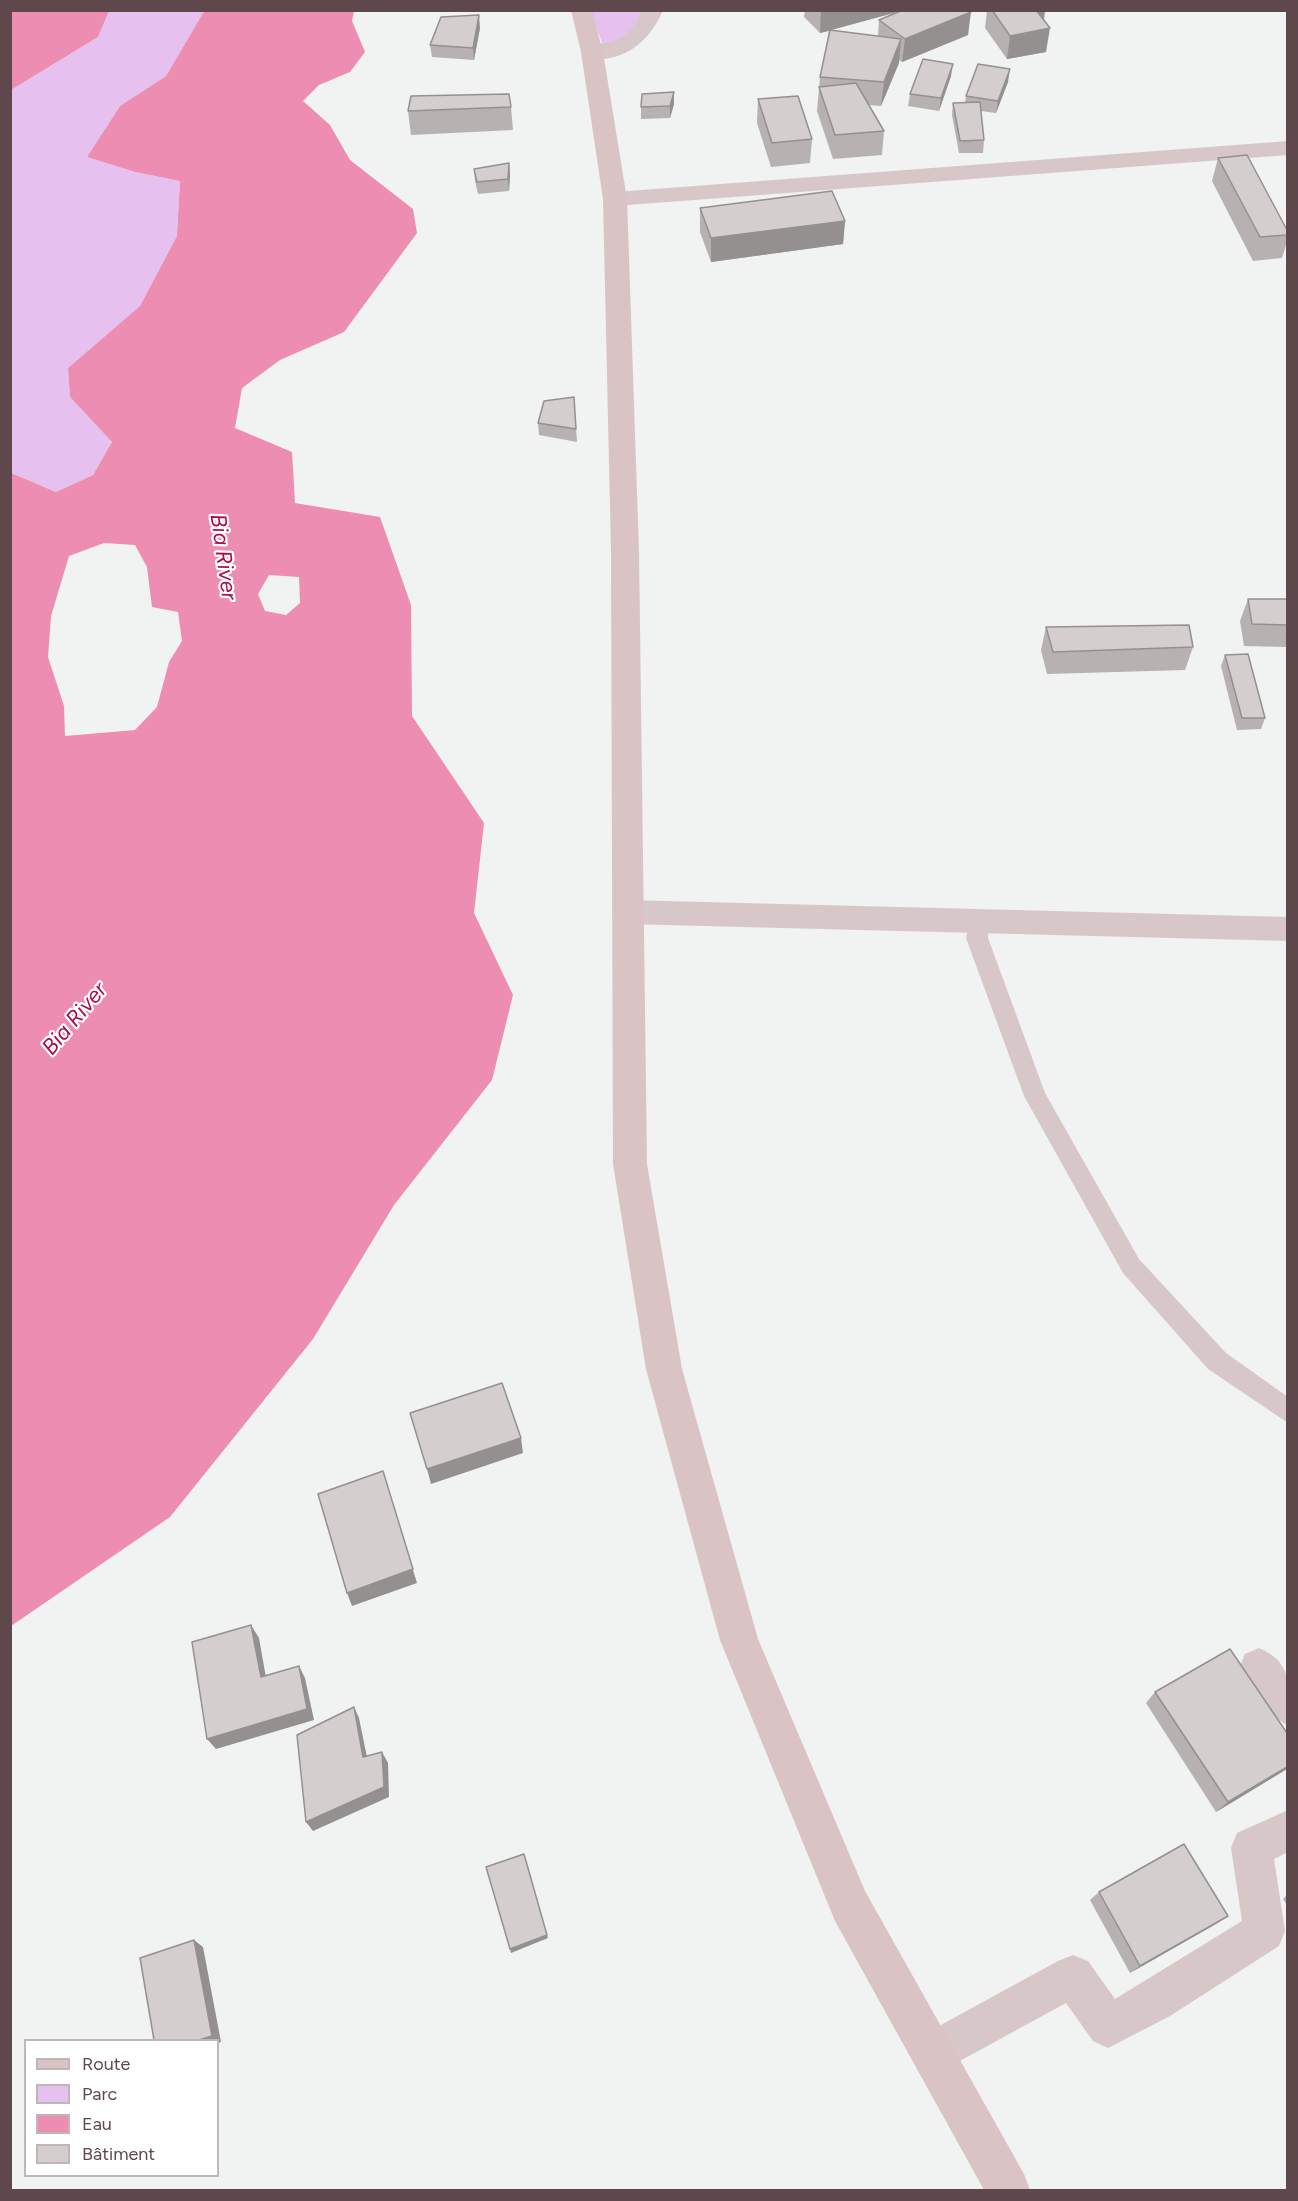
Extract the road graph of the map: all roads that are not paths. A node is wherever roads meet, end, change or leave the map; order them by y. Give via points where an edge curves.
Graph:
1 (581, 10) edge
2 (652, 10) edge
3 (592, 52) junction
4 (1287, 148) edge
5 (615, 200) junction
6 (627, 912) junction
7 (978, 920) junction
8 (1287, 929) edge
9 (1287, 1412) edge
10 (1259, 1668) dead end
11 (1287, 1705) edge
12 (1287, 1830) edge
13 (932, 2053) junction
14 (1008, 2190) edge

1 - 3 main road
2 - 3 street via 646,28 635,40 621,48
3 - 5 main road
4 - 5 street
5 - 6 main road via 625,551
6 - 7 street
6 - 13 main road via 630,1164 664,1369 739,1640 850,1906
7 - 8 street
7 - 9 lane via 977,938 1035,1096 1131,1266 1217,1361
10 - 11 street
12 - 13 street via 1252,1848 1264,1931 1155,2001 1108,2026 1073,1976
13 - 14 main road

